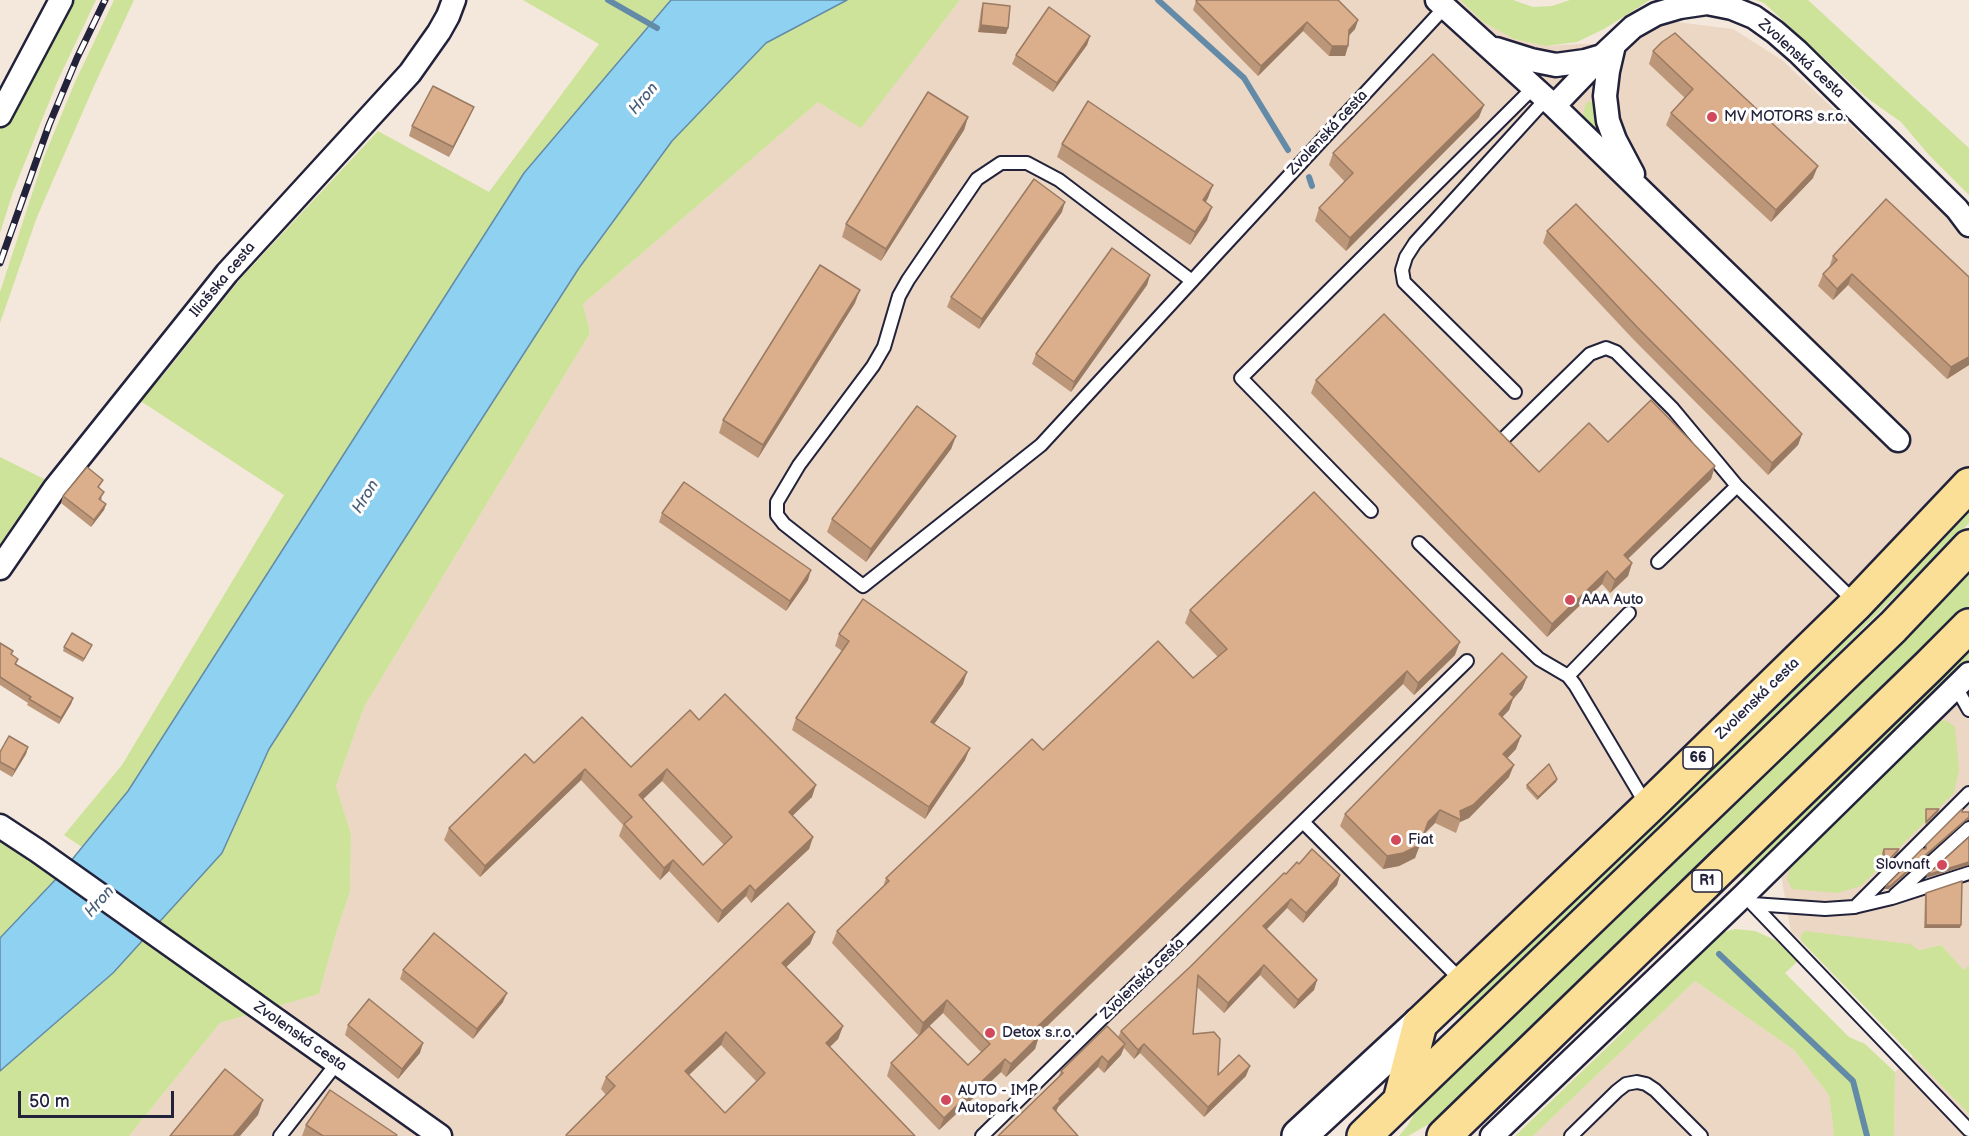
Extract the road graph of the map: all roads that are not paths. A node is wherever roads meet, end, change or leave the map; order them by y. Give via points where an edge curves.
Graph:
1 (61, 0) edge
2 (454, 0) edge
3 (1441, 3) edge
4 (1480, 39) junction
5 (1608, 50) junction
6 (1545, 97) junction
7 (0, 115) edge
8 (1650, 201) junction
9 (1965, 217) edge
10 (1192, 281) junction
11 (1515, 392) dead end
12 (1502, 440) edge
13 (1898, 440) dead end
14 (1969, 485) edge
15 (1737, 486) junction
16 (1371, 510) dead end
17 (1419, 543) dead end
18 (1969, 547) edge
19 (1658, 562) dead end
20 (0, 568) edge
21 (1856, 604) junction
22 (1629, 613) dead end
23 (1969, 626) edge
24 (1467, 662) dead end
25 (1568, 676) junction
26 (1963, 680) edge
27 (1969, 710) edge
28 (1969, 794) edge
29 (1647, 807) junction
30 (1303, 822) junction
31 (0, 826) edge
32 (1969, 828) edge
33 (1969, 873) edge
34 (1892, 898) junction
35 (1748, 899) junction
36 (1854, 908) junction
37 (1463, 982) junction
38 (1420, 1023) junction
39 (337, 1064) junction
40 (1401, 1101) junction
41 (1969, 1130) edge
42 (280, 1136) edge
43 (440, 1136) edge
44 (982, 1136) edge
45 (1299, 1136) edge
46 (1364, 1136) edge
47 (1444, 1136) edge
48 (1492, 1136) edge
49 (1571, 1136) edge
50 (1701, 1136) edge

1 - 7 street
2 - 20 street, Iliašska cesta via 439,32 410,73 227,273 55,488
3 - 4 street, Zvolenská cesta
3 - 10 lane, Zvolenská cesta
4 - 5 street, Zvolenská cesta via 1500,51 1556,65 1585,62
4 - 6 street, Zvolenská cesta
5 - 6 street, Zvolenská cesta
5 - 8 street, Zvolenská cesta via 1608,121 1628,166
5 - 9 street, Zvolenská cesta via 1633,27 1680,7 1707,3 1754,17 1798,52
6 - 8 street, Zvolenská cesta
6 - 11 lane via 1415,243 1402,270 1404,282
6 - 16 lane via 1241,378
8 - 13 street, Zvolenská cesta
10 - 10 lane, Zvolenská cesta via 1041,445 863,586 777,515 777,502 799,465 884,347 899,296 908,280 977,179 1001,163 1027,164 1059,180
12 - 15 lane via 1590,354 1606,348 1616,352 1673,409
14 - 21 main road, Zvolenská cesta / 66
15 - 19 lane
15 - 21 lane
17 - 25 lane via 1539,659
18 - 40 main road via 1893,627
21 - 29 main road, Zvolenská cesta / 66
22 - 25 lane
23 - 47 main road, R1
24 - 30 lane, Zvolenská cesta
25 - 29 lane
26 - 27 lane
26 - 35 street
28 - 36 lane
29 - 37 main road, Zvolenská cesta / 66
30 - 37 lane
30 - 44 lane, Zvolenská cesta
31 - 39 street, Zvolenská cesta
32 - 34 lane
33 - 34 lane
34 - 36 lane
35 - 36 lane via 1825,909
35 - 41 lane
35 - 48 street
37 - 38 main road, Zvolenská cesta / 66
38 - 40 main road
38 - 45 main road, Zvolenská cesta
39 - 42 lane
39 - 43 street, Zvolenská cesta
40 - 46 main road
49 - 50 lane via 1617,1091 1637,1082 1655,1090

